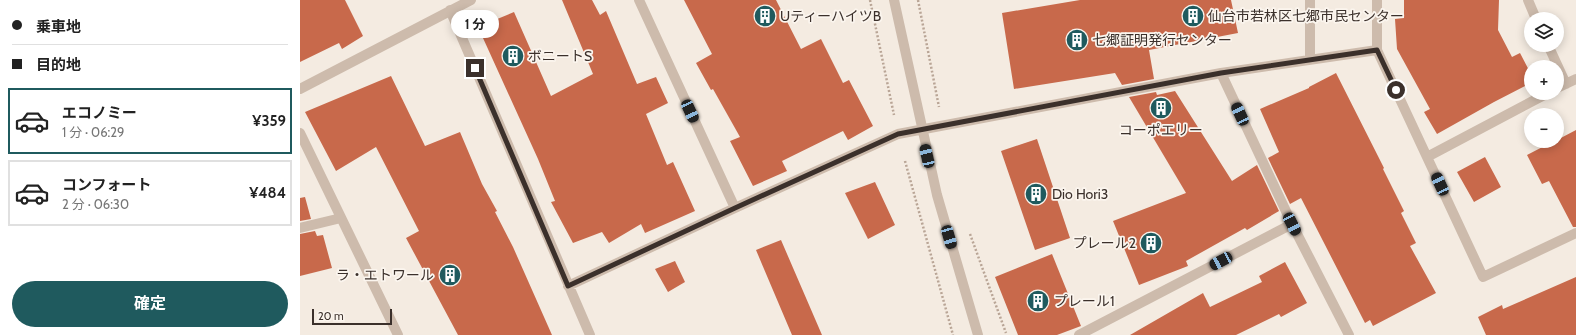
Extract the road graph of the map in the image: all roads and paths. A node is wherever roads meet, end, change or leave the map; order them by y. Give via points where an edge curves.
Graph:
1 (471, 0) edge
2 (639, 0) edge
3 (870, 0) edge
4 (894, 0) edge
5 (918, 0) edge
6 (1310, 0) edge
7 (1377, 0) edge
8 (1528, 0) edge
9 (450, 10) junction
10 (1533, 12) edge
11 (1377, 50) junction
12 (1310, 60) junction
13 (1221, 73) junction
14 (1576, 79) edge
15 (1564, 85) edge
16 (300, 89) edge
17 (1535, 100) edge
18 (940, 110) dead end
19 (895, 120) dead end
20 (921, 129) junction
21 (300, 133) edge
22 (1427, 157) junction
23 (905, 161) dead end
24 (735, 208) junction
25 (341, 218) junction
26 (1292, 224) junction
27 (300, 228) edge
28 (970, 233) dead end
29 (1576, 233) edge
30 (568, 286) junction
31 (1006, 333) dead end
32 (398, 335) edge
33 (590, 335) edge
34 (953, 335) edge
35 (978, 335) edge
36 (1079, 335) edge
37 (1349, 335) edge

1 - 9 street
2 - 24 street
3 - 19 path
4 - 20 street
5 - 18 path
6 - 12 street
7 - 11 street
8 - 10 street
9 - 16 street
9 - 30 street
11 - 12 street
11 - 22 street
12 - 13 street
13 - 20 street
13 - 26 street
14 - 15 street
17 - 22 street
20 - 24 street via 898,134
20 - 35 street via 937,195
21 - 25 street
22 - 29 street via 1483,277
23 - 34 path
24 - 30 street
25 - 27 street
25 - 32 street
26 - 36 street
26 - 37 street
28 - 31 path
30 - 33 street

